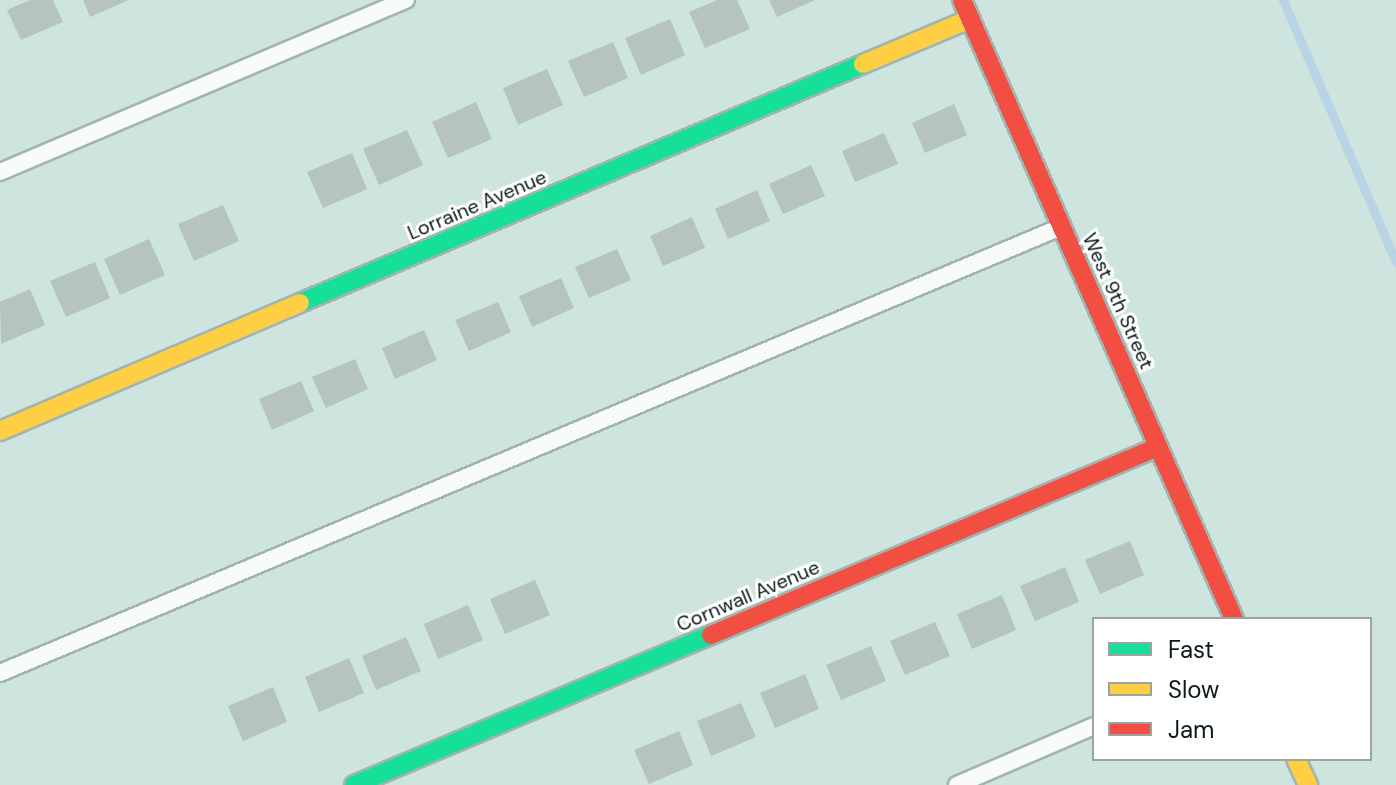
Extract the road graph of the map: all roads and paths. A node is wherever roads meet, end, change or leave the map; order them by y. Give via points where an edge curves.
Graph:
1 (406, 0) edge
2 (962, 0) edge
3 (970, 19) junction
4 (0, 172) edge
5 (1062, 227) junction
6 (0, 431) edge
7 (1158, 447) junction
8 (1233, 617) edge
9 (0, 673) edge
10 (1092, 727) edge
11 (1297, 761) edge
12 (354, 785) edge
13 (957, 785) edge
14 (1308, 785) edge

1 - 4 lane
2 - 3 street, West 9th Street
3 - 5 street, West 9th Street
3 - 6 street, Lorraine Avenue
5 - 7 street, West 9th Street
5 - 9 lane
7 - 8 street, West 9th Street
7 - 12 street, Cornwall Avenue
10 - 13 lane
11 - 14 street

